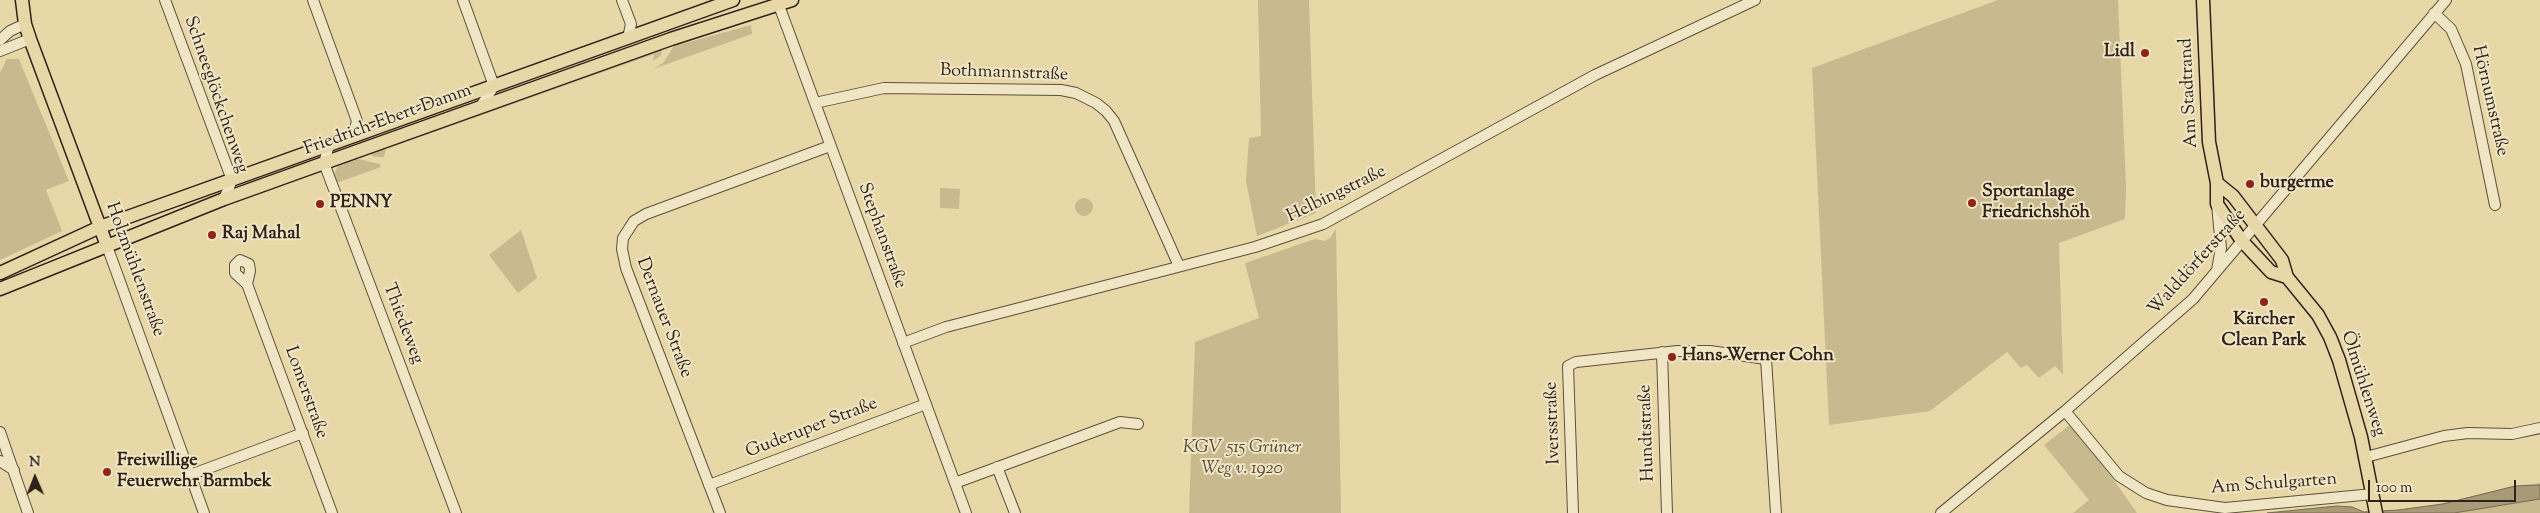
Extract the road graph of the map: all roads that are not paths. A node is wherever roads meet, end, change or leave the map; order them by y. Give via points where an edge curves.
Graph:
1 (22, 0) edge
2 (165, 0) edge
3 (313, 0) edge
4 (463, 0) edge
5 (622, 0) edge
6 (733, 0) edge
7 (792, 0) edge
8 (1755, 0) edge
9 (2203, 0) edge
10 (2446, 0) edge
11 (778, 2) edge
12 (2434, 13) junction
13 (25, 24) junction
14 (628, 38) junction
15 (30, 39) junction
16 (0, 40) edge
17 (0, 51) edge
18 (494, 86) junction
19 (815, 104) junction
20 (481, 106) junction
21 (353, 136) junction
22 (328, 145) junction
23 (830, 146) junction
24 (324, 163) junction
25 (232, 180) junction
26 (2218, 183) junction
27 (224, 199) junction
28 (2217, 204) junction
29 (2495, 205) dead end
30 (2254, 226) junction
31 (100, 227) junction
32 (2242, 241) junction
33 (106, 246) junction
34 (1180, 266) junction
35 (2217, 272) junction
36 (0, 273) edge
37 (2287, 277) junction
38 (247, 284) dead end
39 (0, 289) edge
40 (903, 344) junction
41 (1662, 352) junction
42 (926, 404) junction
43 (2065, 411) junction
44 (1138, 424) dead end
45 (2540, 428) edge
46 (0, 432) edge
47 (303, 433) junction
48 (2366, 457) junction
49 (0, 462) edge
50 (997, 468) junction
51 (14, 470) junction
52 (190, 474) junction
53 (955, 483) junction
54 (709, 485) junction
55 (2373, 494) junction
56 (2376, 511) edge
57 (28, 513) edge
58 (204, 513) edge
59 (332, 513) edge
60 (456, 513) edge
61 (720, 513) edge
62 (966, 513) edge
63 (1015, 513) edge
64 (1573, 513) edge
65 (1667, 513) edge
66 (1776, 513) edge
67 (1941, 513) edge

1 - 13 main road, Holzmühlenstraße
2 - 25 street, Schneeglöckchenweg
3 - 21 street via 357,122
4 - 18 street
5 - 14 street via 631,24
6 - 14 main road, Friedrich-Ebert-Damm
7 - 11 main road, Friedrich-Ebert-Damm
8 - 34 street, Helbingstraße via 1595,75 1323,224 1255,247
9 - 26 main road, Am Stadtrand via 2210,151
10 - 12 street, Walddörferstraße
11 - 19 street, Stephanstraße
11 - 20 main road, Friedrich-Ebert-Damm
12 - 29 street, Hörnumstraße via 2451,29 2466,64
12 - 30 street, Walddörferstraße
13 - 15 main road, Holzmühlenstraße
13 - 16 street
14 - 18 main road, Friedrich-Ebert-Damm
15 - 17 street
15 - 31 main road, Holzmühlenstraße
18 - 20 street
18 - 21 main road, Friedrich-Ebert-Damm
19 - 23 street, Stephanstraße
19 - 34 street, Bothmannstraße via 884,88 1061,90 1076,93 1096,103 1114,121
20 - 24 main road, Friedrich-Ebert-Damm
21 - 22 main road, Friedrich-Ebert-Damm
22 - 24 street
22 - 25 main road, Friedrich-Ebert-Damm
23 - 40 street, Stephanstraße
23 - 54 street, Dernauer Straße via 640,217 623,238 626,268
24 - 27 main road, Friedrich-Ebert-Damm
24 - 60 street, Thiedeweg
25 - 27 street, Schneeglöckchenweg
25 - 31 main road, Friedrich-Ebert-Damm
26 - 28 main road, Am Stadtrand
26 - 30 main road via 2233,196
27 - 33 main road, Friedrich-Ebert-Damm
28 - 32 main road
28 - 35 street via 2221,248
30 - 32 street, Walddörferstraße
30 - 37 main road, Ölmühlenweg via 2282,260
31 - 33 main road, Holzmühlenstraße
31 - 36 main road, Friedrich-Ebert-Damm
32 - 35 street, Walddörferstraße
32 - 37 main road, Ölmühlenweg via 2270,272
33 - 39 main road, Friedrich-Ebert-Damm
33 - 52 street, Holzmühlenstraße
34 - 40 street, Helbingstraße via 946,327
35 - 43 street, Walddörferstraße via 2161,329
37 - 48 main road, Ölmühlenweg via 2318,315 2335,348
38 - 47 street, Lomerstraße
40 - 42 street, Stephanstraße
41 - 64 street, Iversstraße via 1576,362 1568,366
41 - 65 street, Hundtstraße
41 - 66 street via 1710,351 1766,359
42 - 53 street, Stephanstraße
42 - 54 street, Guderuper Straße
43 - 55 street, Am Schulgarten via 2119,476 2146,493 2167,500 2225,508
43 - 67 street, Walddörferstraße
44 - 50 street via 1120,422
45 - 48 street via 2512,434 2444,436
46 - 51 street
47 - 52 street
47 - 59 street, Lomerstraße
48 - 55 main road, Ölmühlenweg
49 - 51 street
50 - 53 street
50 - 63 street
51 - 57 street
52 - 58 street, Holzmühlenstraße
53 - 62 street, Stephanstraße
54 - 61 street, Dernauer Straße
55 - 56 main road, Ölmühlenweg

